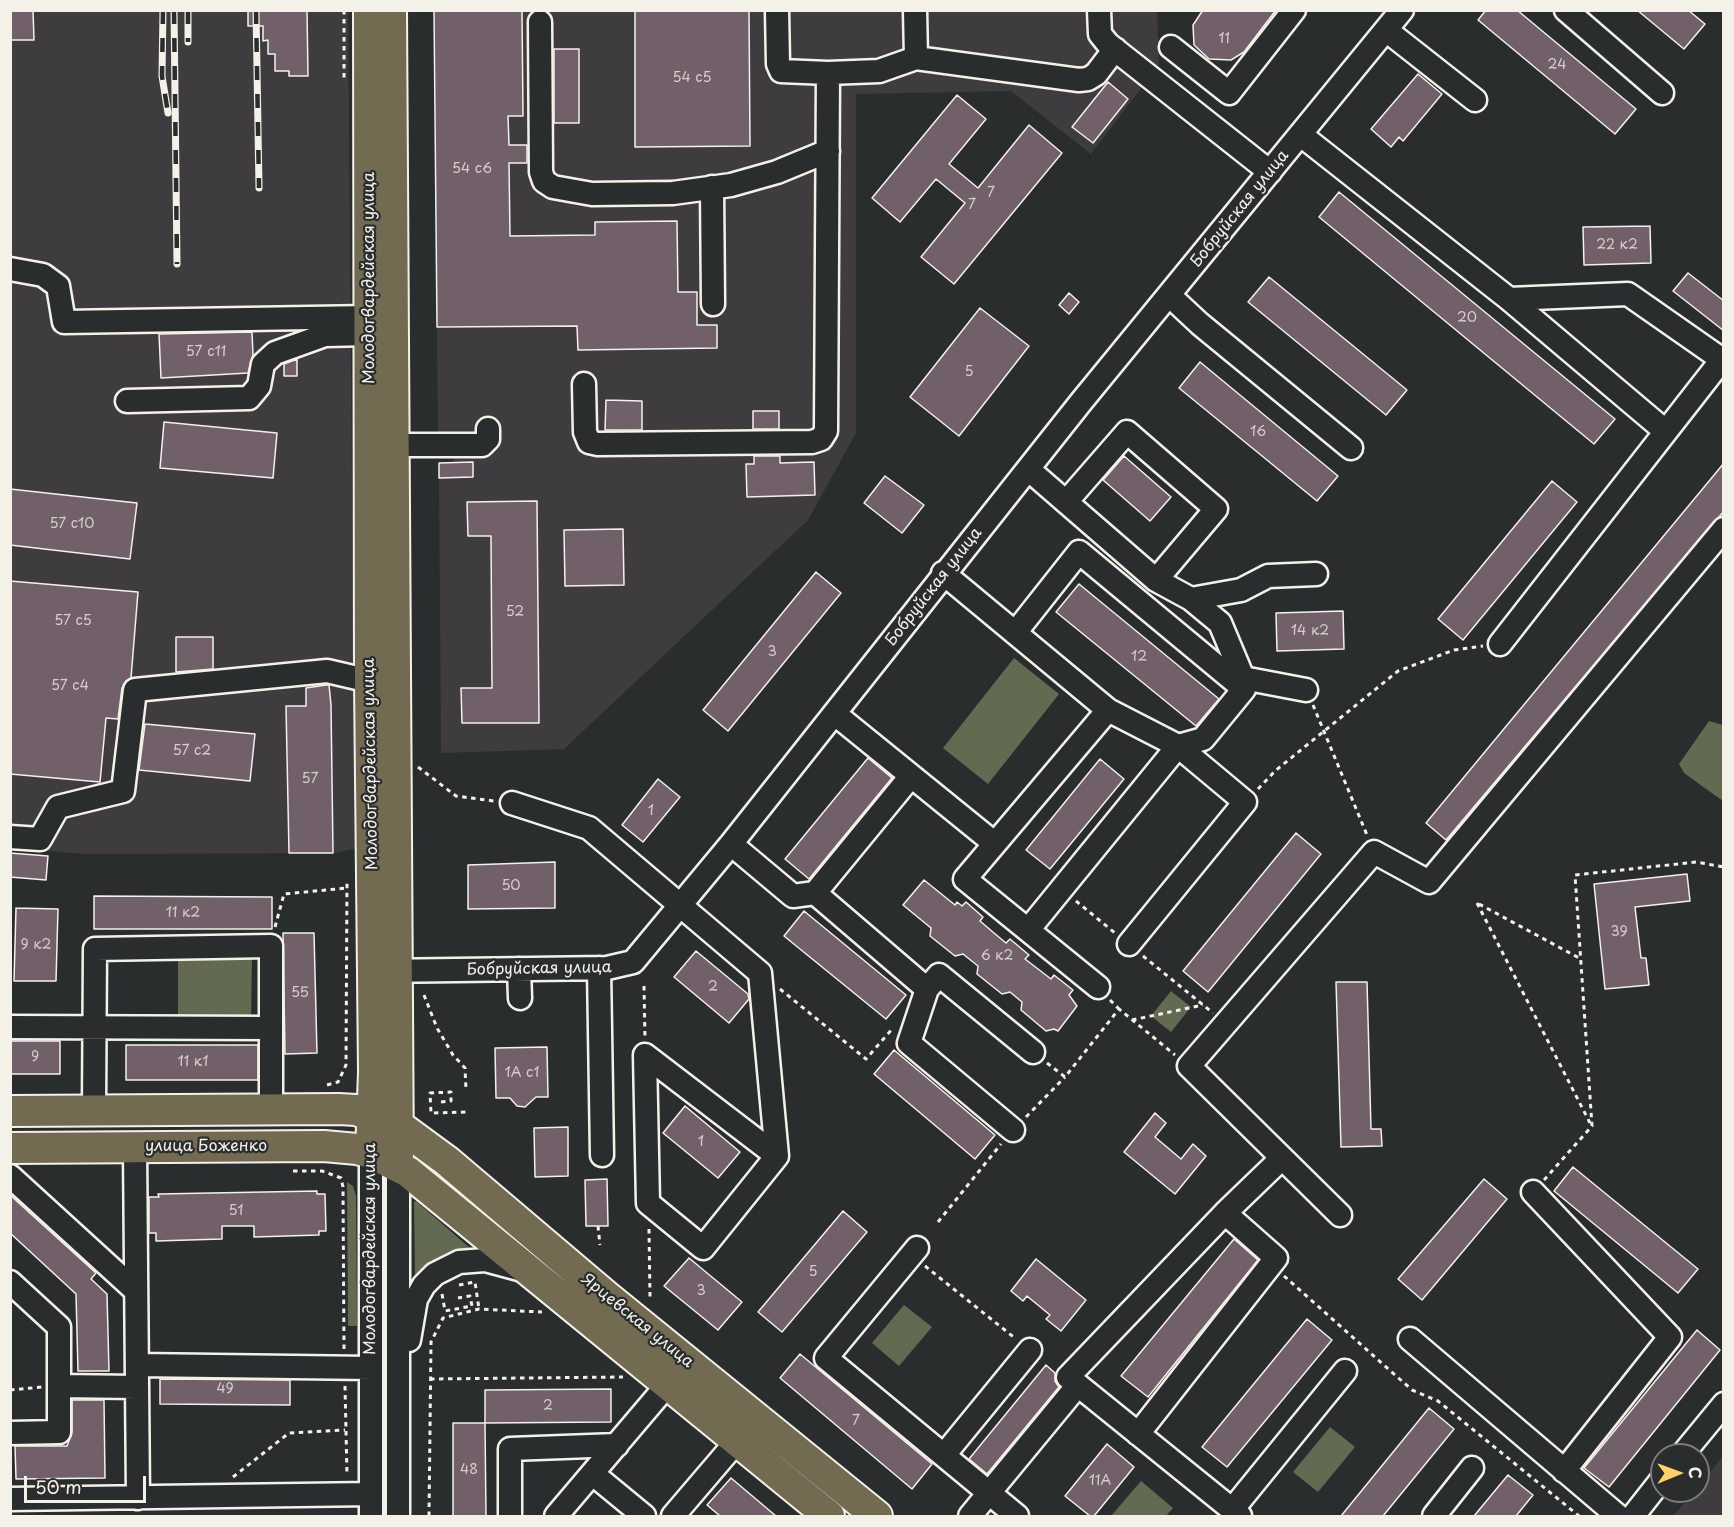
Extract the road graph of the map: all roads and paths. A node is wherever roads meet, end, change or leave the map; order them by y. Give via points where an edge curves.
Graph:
1 (369, 10) edge
2 (391, 10) edge
3 (777, 10) edge
4 (915, 10) edge
5 (1099, 10) edge
6 (1294, 10) edge
7 (1402, 10) edge
8 (1566, 10) edge
9 (540, 22) dead end
10 (1386, 30) junction
11 (1171, 48) dead end
12 (1115, 49) junction
13 (916, 58) junction
14 (828, 73) junction
15 (1662, 93) dead end
16 (1475, 99) dead end
17 (1301, 135) junction
18 (828, 151) junction
19 (1270, 172) junction
20 (712, 187) junction
21 (10, 269) edge
22 (1170, 296) junction
23 (1509, 299) junction
24 (713, 304) dead end
25 (370, 325) junction
26 (1723, 359) edge
27 (584, 384) dead end
28 (127, 401) dead end
29 (489, 429) dead end
30 (1664, 430) junction
31 (382, 445) junction
32 (1351, 448) dead end
33 (1028, 469) junction
34 (1066, 502) junction
35 (1724, 529) edge
36 (943, 573) junction
37 (1316, 574) dead end
38 (1156, 580) junction
39 (1191, 598) junction
40 (1015, 633) junction
41 (1500, 644) joint
42 (370, 681) junction
43 (1306, 690) joint
44 (1108, 710) junction
45 (835, 714) junction
46 (1324, 732) junction
47 (1178, 746) junction
48 (413, 767) dead end
49 (910, 776) junction
50 (1245, 802) junction
51 (512, 803) joint
52 (10, 837) edge
53 (994, 843) junction
54 (731, 844) junction
55 (1374, 852) junction
56 (1724, 867) edge
57 (347, 879) dead end
58 (347, 888) junction
59 (815, 893) junction
60 (681, 906) junction
61 (1028, 930) junction
62 (1129, 944) dead end
63 (271, 946) junction
64 (1581, 959) junction
65 (599, 968) junction
66 (519, 969) junction
67 (386, 971) junction
68 (760, 973) junction
69 (644, 986) dead end
70 (1098, 987) dead end
71 (927, 989) junction
72 (424, 995) dead end
73 (520, 998) dead end
74 (1203, 1005) dead end
75 (1132, 1020) junction
76 (897, 1024) dead end
77 (10, 1026) edge
78 (94, 1028) junction
79 (271, 1028) junction
80 (1034, 1052) joint
81 (645, 1055) junction
82 (1189, 1066) junction
83 (1065, 1077) junction
84 (338, 1082) dead end
85 (466, 1090) dead end
86 (441, 1102) dead end
87 (271, 1109) junction
88 (94, 1110) junction
89 (10, 1111) edge
90 (467, 1112) dead end
91 (385, 1120) junction
92 (1592, 1126) junction
93 (1013, 1130) junction
94 (10, 1148) edge
95 (135, 1148) junction
96 (371, 1153) junction
97 (602, 1155) dead end
98 (777, 1156) junction
99 (1281, 1159) junction
100 (398, 1166) junction
101 (10, 1176) edge
102 (1533, 1192) joint
103 (648, 1203) junction
104 (1225, 1213) junction
105 (1341, 1215) dead end
106 (938, 1222) dead end
107 (598, 1226) dead end
108 (600, 1245) dead end
109 (914, 1252) joint
110 (1271, 1265) junction
111 (531, 1274) junction
112 (10, 1282) edge
113 (450, 1286) dead end
114 (441, 1288) dead end
115 (136, 1291) junction
116 (650, 1297) dead end
117 (458, 1298) dead end
118 (479, 1309) junction
119 (543, 1312) dead end
120 (1410, 1339) dead end
121 (1030, 1350) joint
122 (371, 1368) junction
123 (1345, 1371) dead end
124 (137, 1376) junction
125 (399, 1376) junction
126 (627, 1376) dead end
127 (430, 1379) junction
128 (668, 1384) junction
129 (1078, 1385) junction
130 (59, 1386) junction
131 (10, 1390) edge
132 (1724, 1404) edge
133 (345, 1430) dead end
134 (10, 1433) edge
135 (1138, 1434) junction
136 (737, 1441) junction
137 (1692, 1443) edge
138 (617, 1445) junction
139 (944, 1455) junction
140 (1473, 1468) dead end
141 (1564, 1471) junction
142 (593, 1474) junction
143 (989, 1493) junction
144 (1650, 1494) edge
145 (138, 1498) junction
146 (10, 1499) edge
147 (371, 1505) edge
148 (209, 1507) edge
149 (1236, 1513) edge
150 (398, 1516) edge
151 (429, 1516) edge
152 (510, 1516) edge
153 (556, 1516) edge
154 (644, 1516) edge
155 (673, 1516) edge
156 (829, 1516) edge
157 (877, 1516) edge
158 (970, 1516) edge
159 (1017, 1516) edge
160 (1434, 1516) edge
161 (1579, 1516) edge
162 (1618, 1516) edge
163 (1633, 1516) edge

1 - 25 main road, Молодогвардейская улица
2 - 31 main road, Молодогвардейская улица
3 - 14 street via 781,71
4 - 13 street
5 - 12 street via 1101,34
6 - 11 street via 1229,93
7 - 10 street, Бобруйская улица
8 - 15 street
9 - 20 street via 544,181 553,187 592,194 673,193
10 - 16 street
10 - 17 street, Бобруйская улица
12 - 13 street via 1096,74 1078,80
12 - 19 street
13 - 14 street via 879,71
14 - 18 street
17 - 19 street, Бобруйская улица
17 - 23 street
18 - 20 street via 777,172
18 - 27 street via 826,431 821,439 589,442 585,432
19 - 22 street, Бобруйская улица
20 - 24 street
21 - 25 street via 43,275 58,286 63,322
22 - 32 street
22 - 33 street, Бобруйская улица
23 - 26 street via 1628,294
23 - 30 street
25 - 28 street via 325,335 275,353 263,364 259,386 249,398
25 - 31 main road, Молодогвардейская улица
26 - 30 street
29 - 31 street via 488,439 482,445
30 - 41 street
31 - 42 main road, Молодогвардейская улица
31 - 67 main road, Молодогвардейская улица
33 - 34 street
33 - 36 street, Бобруйская улица
34 - 38 street
34 - 38 street via 1127,432 1216,509
35 - 55 street via 1430,882
36 - 40 street
36 - 45 street, Бобруйская улица
37 - 39 street via 1268,576 1241,590
38 - 39 street
39 - 43 street via 1220,623 1243,678
40 - 44 street
40 - 47 street via 1079,552 1244,688 1203,739
41 - 46 path via 1454,650 1398,671
42 - 52 street via 327,671 135,690 123,791 58,807 39,839
42 - 67 main road, Молодогвардейская улица
43 - 46 path
44 - 47 street
44 - 53 street
45 - 49 street
45 - 54 street, Бобруйская улица
46 - 50 path via 1275,771
46 - 55 path
47 - 50 street
47 - 61 street
48 - 51 path via 456,796
49 - 53 street
49 - 59 street
50 - 62 street
51 - 60 street via 589,828
53 - 61 street via 965,879
54 - 59 street via 794,896
54 - 60 street, Бобруйская улица
55 - 82 street
56 - 64 path via 1696,862 1575,875
57 - 58 path
58 - 63 path via 284,894
58 - 84 path via 346,1065
59 - 71 street
60 - 65 street, Бобруйская улица via 633,962
60 - 68 street
61 - 70 street
63 - 78 street via 95,948
63 - 79 street
64 - 92 path
64 - 92 path via 1477,903
65 - 66 street, Бобруйская улица
65 - 97 street
66 - 67 street, Бобруйская улица
66 - 73 street
67 - 91 main road, Молодогвардейская улица
68 - 76 path via 866,1059
68 - 98 street
69 - 81 path
71 - 80 street via 939,975
71 - 93 street via 909,1043
72 - 85 path via 437,1028 465,1068
74 - 75 path
75 - 82 path
75 - 83 path via 1119,1009
77 - 78 street
78 - 79 street
78 - 88 street
79 - 87 street
80 - 83 path
81 - 98 street
81 - 103 street
82 - 99 street
83 - 93 path
86 - 90 path via 451,1101 451,1092 430,1093 431,1113
87 - 88 main road
87 - 91 main road via 339,1109
88 - 89 main road
91 - 96 main road, Молодогвардейская улица
91 - 100 main road, Молодогвардейская улица
91 - 157 main road, Ярцевская улица via 440,1155
92 - 102 path
93 - 106 path
94 - 95 main road, улица Боженко
95 - 96 main road, улица Боженко via 340,1146
95 - 115 street
96 - 100 main road, улица Боженко
96 - 122 street, Молодогвардейская улица
98 - 103 street via 703,1248
99 - 104 street
99 - 105 street
100 - 111 main road, Ярцевская улица
100 - 125 street, Молодогвардейская улица
101 - 115 street
102 - 141 street via 1670,1338
103 - 116 path
104 - 110 street via 1276,1258
104 - 129 street via 1068,1377
107 - 108 path
109 - 121 path
109 - 139 street via 826,1358
110 - 135 street
110 - 161 path via 1412,1390 1438,1401
111 - 125 street via 508,1264 484,1260 459,1262 435,1274 416,1299
111 - 128 main road, Ярцевская улица
112 - 130 street via 59,1327
113 - 118 path via 475,1282
114 - 117 path via 445,1311 472,1306 470,1296
115 - 124 street
118 - 119 path
118 - 127 path via 443,1318 431,1342
120 - 141 street
121 - 139 street
122 - 124 street
122 - 147 street, Молодогвардейская улица
123 - 149 street
124 - 130 street
124 - 145 street
125 - 150 street, Молодогвардейская улица
126 - 127 path
127 - 151 path
128 - 136 main road, Ярцевская улица
128 - 138 street
129 - 135 street
129 - 143 street
130 - 131 path
130 - 134 street via 59,1432
132 - 137 street
133 - 148 path via 289,1433
135 - 149 street
136 - 155 street
136 - 156 main road, Ярцевская улица
138 - 142 street
138 - 152 street via 510,1449
139 - 143 street
140 - 160 street
141 - 162 street
142 - 153 street
142 - 154 street
143 - 158 street
143 - 159 street
144 - 163 street
145 - 146 street
145 - 148 street
147 - 148 street

